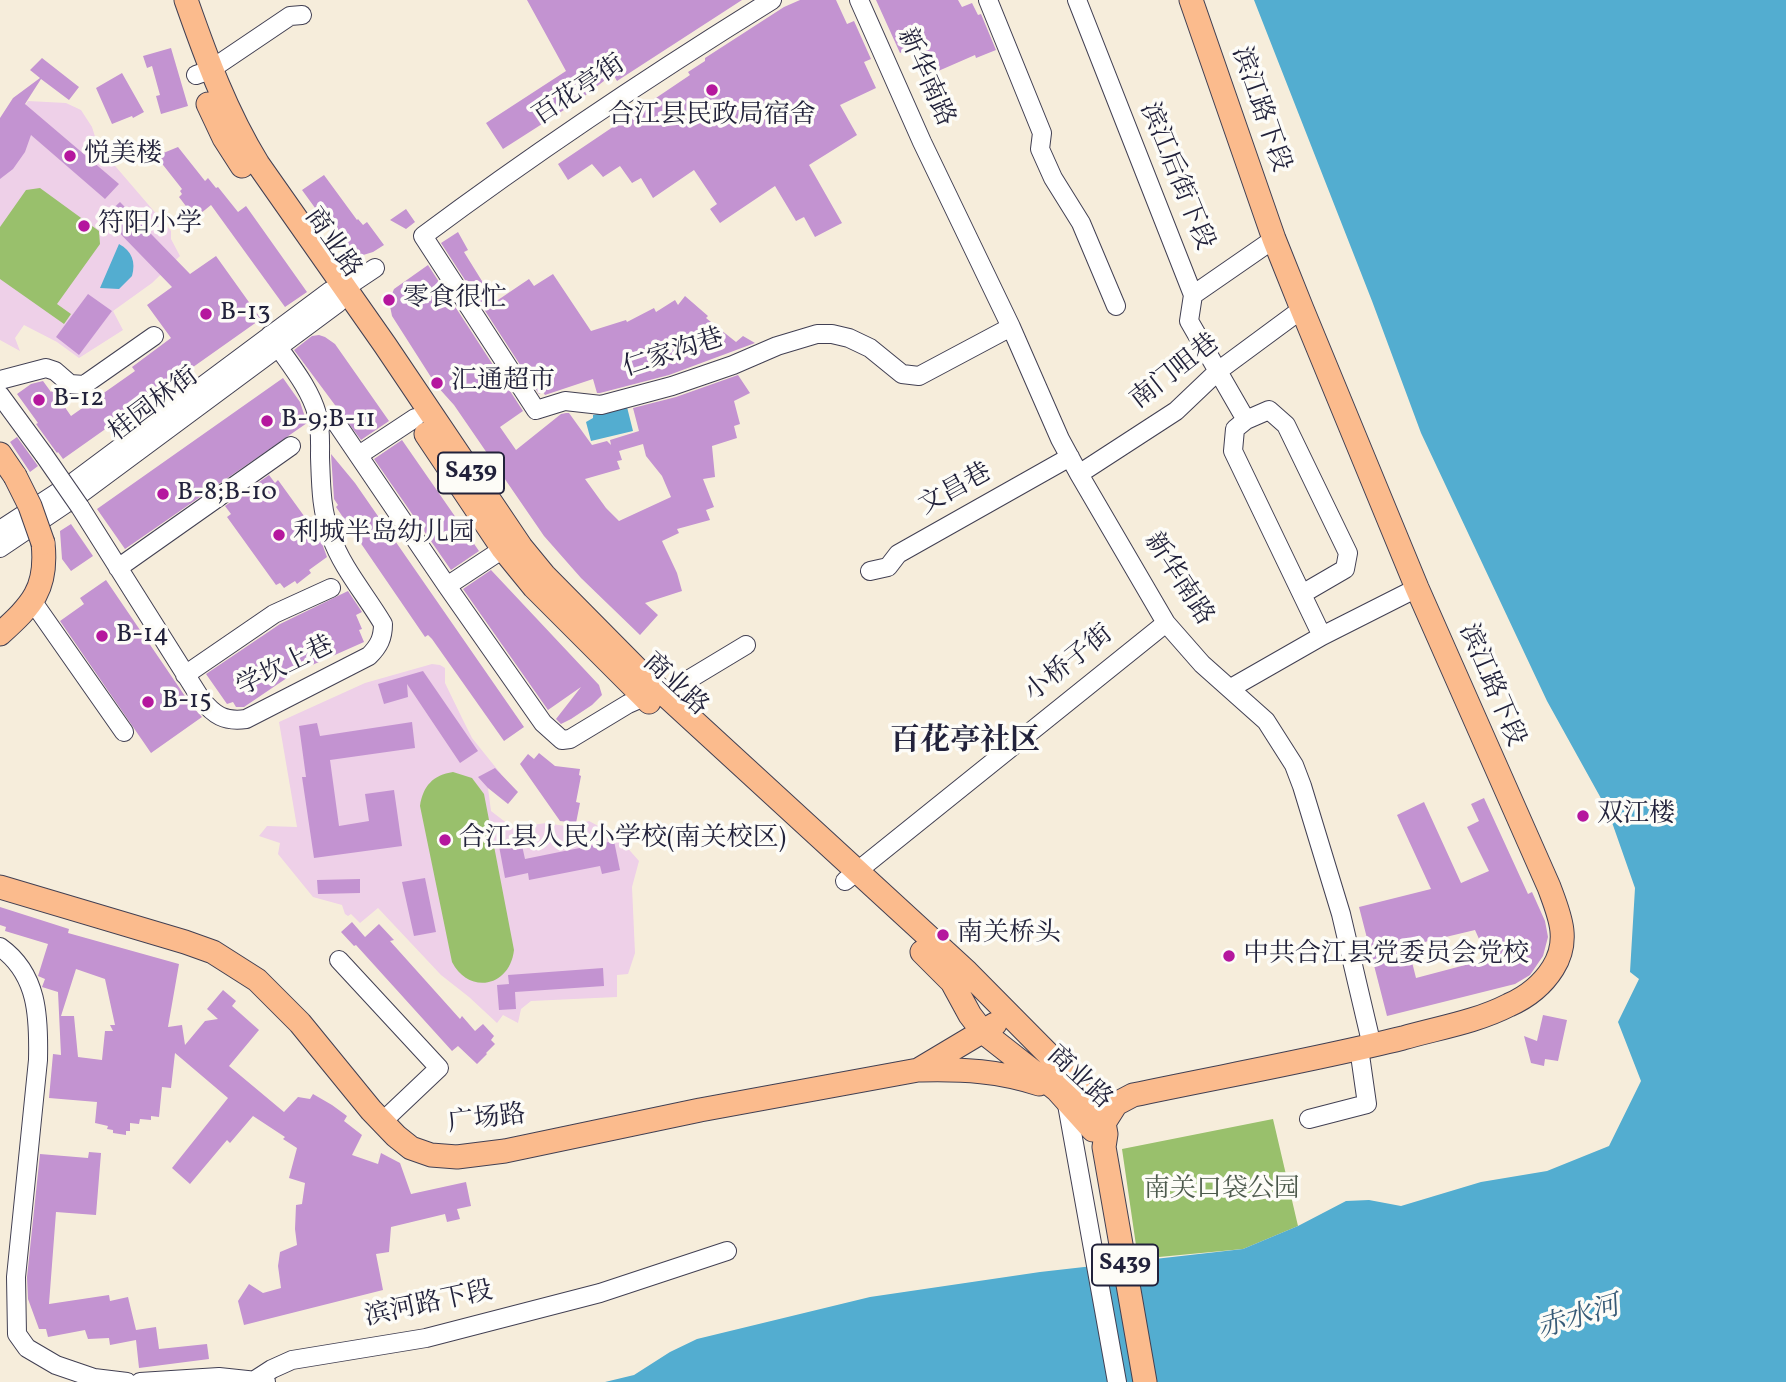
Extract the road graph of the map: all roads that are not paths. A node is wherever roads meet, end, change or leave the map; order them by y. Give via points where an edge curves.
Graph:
1 (171, 0) edge
2 (186, 0) edge
3 (772, 0) edge
4 (859, 0) edge
5 (988, 0) edge
6 (1077, 0) edge
7 (1191, 0) edge
8 (302, 15) dead end
9 (203, 73) junction
10 (422, 236) joint
11 (1274, 239) junction
12 (375, 268) dead end
13 (338, 294) junction
14 (1193, 295) junction
15 (1116, 306) dead end
16 (1302, 309) junction
17 (1011, 327) junction
18 (154, 336) dead end
19 (274, 341) junction
20 (1218, 372) junction
21 (0, 380) edge
22 (0, 395) edge
23 (415, 418) junction
24 (335, 421) dead end
25 (1247, 421) junction
26 (291, 446) dead end
27 (0, 454) edge
28 (359, 455) junction
29 (1070, 457) junction
30 (1079, 474) junction
31 (0, 530) edge
32 (0, 548) edge
33 (503, 549) junction
34 (118, 568) junction
35 (870, 571) dead end
36 (447, 586) junction
37 (331, 588) dead end
38 (1417, 588) junction
39 (1302, 594) junction
40 (33, 601) junction
41 (1166, 623) junction
42 (0, 634) edge
43 (1322, 636) junction
44 (746, 645) dead end
45 (186, 675) junction
46 (1231, 688) junction
47 (654, 696) junction
48 (124, 732) dead end
49 (850, 876) junction
50 (0, 887) edge
51 (0, 947) edge
52 (340, 960) dead end
53 (1009, 1015) junction
54 (983, 1032) junction
55 (1365, 1047) junction
56 (918, 1070) junction
57 (1064, 1088) junction
58 (1142, 1093) junction
59 (1309, 1119) dead end
60 (382, 1122) junction
61 (1104, 1123) junction
62 (1104, 1147) junction
63 (727, 1251) dead end
64 (261, 1381) edge
65 (127, 1382) edge
66 (140, 1382) edge
67 (1117, 1382) edge
68 (1145, 1382) edge

1 - 9 main road, 商业路 / S439
2 - 9 main road, 商业路 / S439
3 - 10 street, 百花亭街 via 623,94
4 - 17 street, 新华南路
5 - 15 street via 1042,132 1040,149 1081,223
6 - 14 street, 滨江后街下段
7 - 11 main road, 滨江路下段
8 - 9 street via 290,16
9 - 13 main road, 商业路 / S439 via 219,109 224,138
10 - 17 street, 仁家沟巷 via 536,410 565,401 601,405 671,386 817,334 849,338 870,348 902,374 919,376
11 - 14 street
11 - 16 main road, 滨江路下段
12 - 13 street
13 - 19 street, 桂园林街
13 - 23 main road, 商业路 / S439
13 - 47 main road, 商业路 / S439 via 544,575
14 - 20 street, 滨江后街下段 via 1189,321
16 - 20 street, 南门咀巷
16 - 38 main road, 滨江路下段
17 - 29 street, 新华南路
18 - 21 street via 84,385 69,384 46,368
19 - 31 street, 桂园林街
19 - 32 street, 桂园林街 via 83,492
19 - 45 street, 学坎上巷 via 317,412 321,490 331,537 383,624 383,634 369,656 246,719 218,717
20 - 25 street, 滨江后街下段
20 - 30 street, 南门咀巷 via 1176,411
22 - 34 street, 学坎上巷, bridge
23 - 28 street
23 - 33 main road, 商业路 / S439
24 - 28 street
25 - 39 street via 1236,429 1233,451
25 - 39 street via 1269,410 1286,425 1349,553 1345,569
26 - 34 street
27 - 40 main road, bridge via 30,506 43,543 44,569
28 - 36 street
29 - 30 street, 新华南路
29 - 35 street, 文昌巷 via 898,554 887,567
30 - 41 street, 新华南路
33 - 36 street
33 - 47 main road, 商业路 / S439 via 534,587
34 - 45 street, 学坎上巷
36 - 47 street via 543,723 562,740
37 - 45 street via 274,614
38 - 43 street
38 - 55 main road, 滨江路下段 via 1549,887 1562,921 1563,938 1553,969 1523,998 1470,1020
39 - 43 street
40 - 42 main road
40 - 48 street
41 - 46 street, 新华南路 via 1181,643
41 - 49 street, 小桥子街
43 - 46 street
44 - 47 street
46 - 55 street, 新华南路 via 1276,735 1302,786 1341,914
47 - 49 main road, 商业路 / S439
49 - 53 main road, 商业路 / S439 via 967,972
49 - 54 main road, 商业路 / S439 via 947,975
50 - 60 main road, 广场路 via 185,942 237,966 300,1023
51 - 65 street via 25,973 37,1009 38,1060 16,1276 17,1334 27,1348 57,1364 94,1378
52 - 60 street via 439,1068
53 - 54 main road, 广场路
53 - 57 main road, 商业路 / S439
54 - 56 main road, 广场路
54 - 57 main road, 商业路 / S439
55 - 58 main road
55 - 59 street, 新华南路 via 1367,1104
56 - 57 main road via 997,1073
56 - 60 main road, 广场路 via 457,1157 411,1148
57 - 58 main road via 1088,1086
57 - 61 main road, 商业路 / S439
57 - 62 main road, 商业路 / S439
57 - 67 street
58 - 61 main road via 1120,1100
61 - 62 main road, 商业路
62 - 68 main road, S439
63 - 64 street, 滨河路下段 via 600,1293 426,1338 292,1360 272,1369
64 - 66 street, 滨河路下段 via 219,1377

